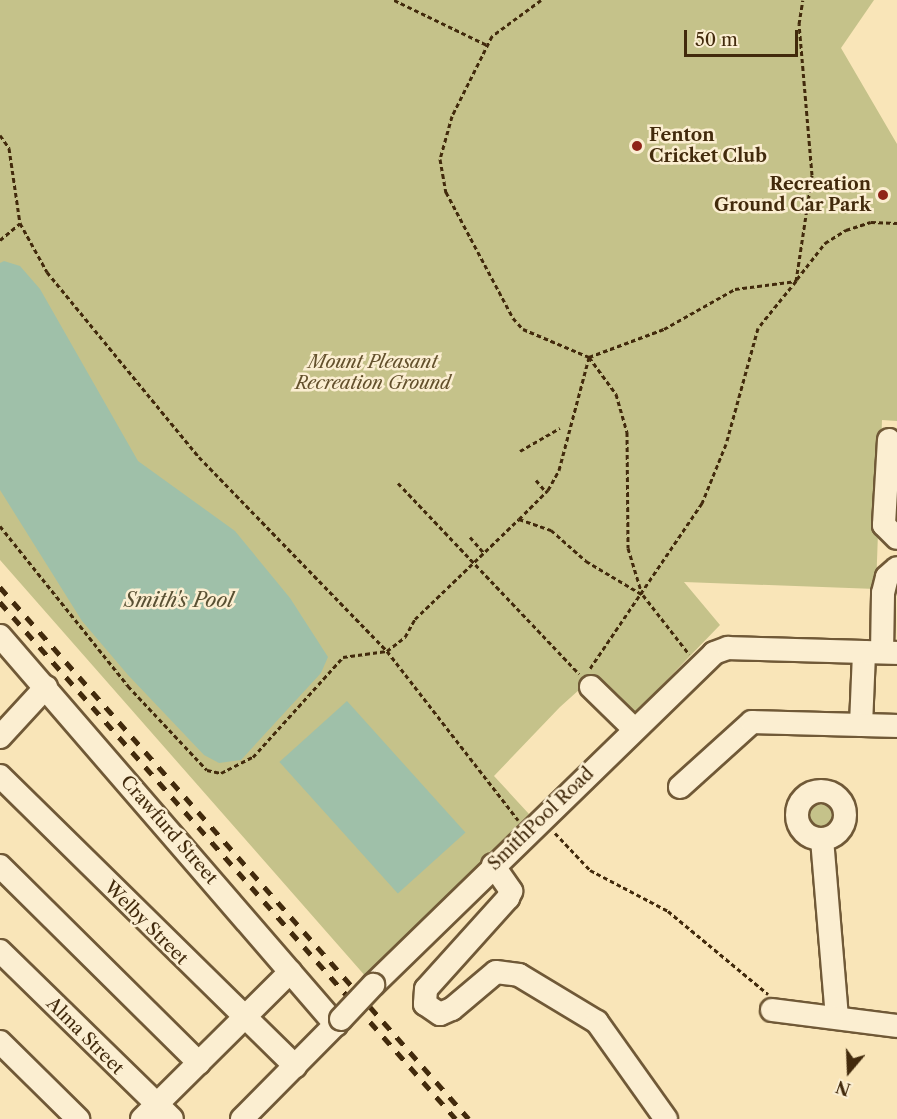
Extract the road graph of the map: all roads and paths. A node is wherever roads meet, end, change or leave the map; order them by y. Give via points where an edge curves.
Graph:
1 (394, 0) edge
2 (542, 0) edge
3 (803, 0) edge
4 (487, 45) junction
5 (0, 135) edge
6 (897, 223) edge
7 (20, 224) junction
8 (0, 240) edge
9 (796, 281) junction
10 (589, 357) junction
11 (560, 428) dead end
12 (889, 440) dead end
13 (520, 451) dead end
14 (536, 480) dead end
15 (398, 483) dead end
16 (546, 492) junction
17 (519, 519) junction
18 (0, 526) edge
19 (470, 537) dead end
20 (897, 538) edge
21 (483, 552) junction
22 (471, 562) junction
23 (897, 568) edge
24 (643, 595) junction
25 (0, 636) edge
26 (387, 651) junction
27 (881, 652) edge
28 (699, 667) junction
29 (589, 685) junction
30 (46, 687) junction
31 (861, 725) junction
32 (897, 726) edge
33 (634, 729) junction
34 (0, 737) edge
35 (0, 776) edge
36 (680, 787) dead end
37 (534, 824) junction
38 (822, 839) dead end
39 (493, 865) junction
40 (0, 866) edge
41 (0, 951) edge
42 (290, 972) junction
43 (772, 1010) joint
44 (837, 1016) junction
45 (242, 1019) junction
46 (338, 1022) junction
47 (897, 1026) edge
48 (0, 1042) edge
49 (199, 1063) junction
50 (295, 1066) junction
51 (156, 1114) edge
52 (78, 1119) edge
53 (242, 1119) edge
54 (666, 1119) edge

1 - 4 path
2 - 4 path via 506,20
3 - 9 path via 799,24 812,175
4 - 10 path via 452,116 440,176 513,318 524,328
5 - 7 path via 9,148
6 - 9 path via 871,222 846,230 825,243
7 - 8 path
7 - 26 path via 47,272 199,457
9 - 10 path via 735,289 664,329
9 - 24 path via 758,328 713,480
10 - 16 path via 559,470
10 - 24 path via 616,394 627,432 628,548
11 - 13 path
12 - 20 street via 884,525
14 - 16 path
15 - 22 path
16 - 17 path
17 - 21 path
17 - 24 path via 551,530 586,561
18 - 26 path via 128,686 207,770 236,770 253,757 343,657
19 - 21 path
21 - 22 path
22 - 26 path
22 - 29 path
23 - 27 street via 884,593
24 - 28 path
24 - 29 path via 603,644
25 - 30 street, Crawfurd Street
26 - 37 path
27 - 28 street, SmithPool Road via 728,648
27 - 31 street
28 - 33 street, SmithPool Road
29 - 33 street
30 - 34 street
30 - 42 street, Crawfurd Street
31 - 32 street
31 - 36 street via 752,722
33 - 37 street, SmithPool Road
35 - 45 street, Welby Street
37 - 39 street, SmithPool Road
37 - 43 path via 590,870 668,911 746,971 770,995
38 - 44 street
39 - 46 street, SmithPool Road, bridge
39 - 54 street via 511,891 508,898 426,989 425,1005 440,1014 452,1010 496,972 519,975 597,1022
40 - 49 street
41 - 51 street, Alma Street
42 - 45 street
42 - 46 street, Crawfurd Street
43 - 44 street
44 - 47 street
45 - 49 street
45 - 50 street, Welby Street
46 - 50 street, SmithPool Road
48 - 52 street
49 - 51 street
50 - 53 street, SmithPool Road

